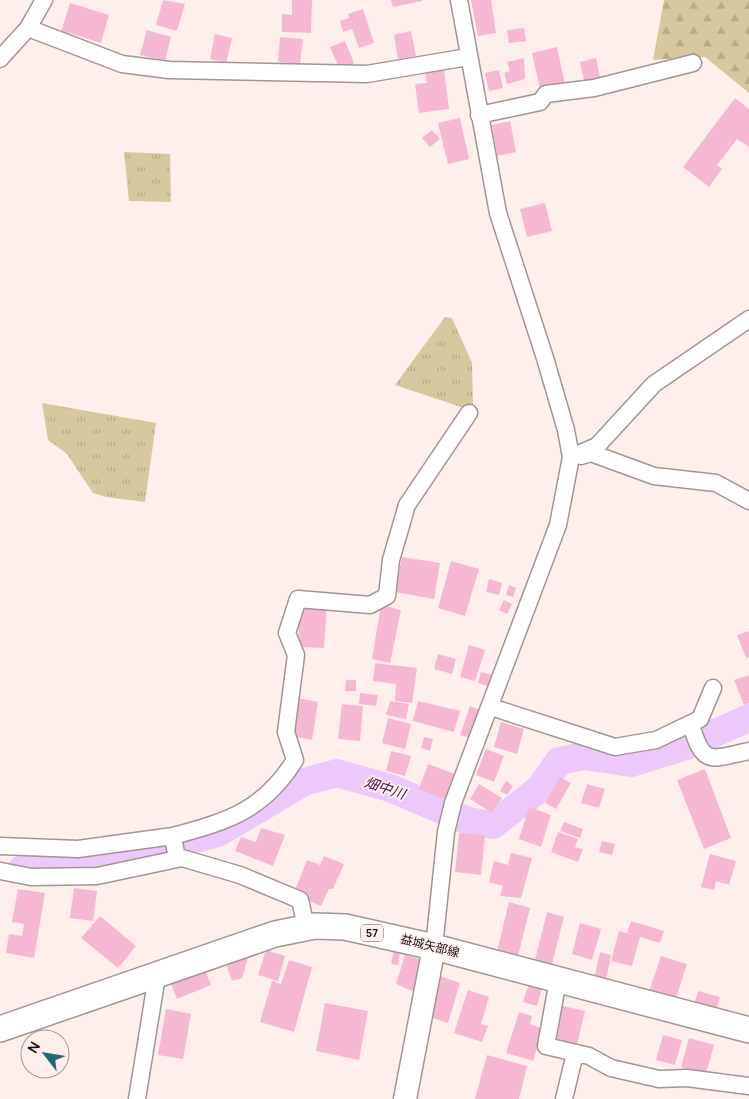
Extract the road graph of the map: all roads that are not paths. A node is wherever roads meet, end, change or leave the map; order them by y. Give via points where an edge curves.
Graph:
1 (44, 0) edge
2 (459, 0) edge
3 (28, 28) junction
4 (468, 57) junction
5 (0, 59) edge
6 (693, 63) dead end
7 (480, 115) junction
8 (749, 319) edge
9 (468, 413) dead end
10 (571, 457) junction
11 (749, 501) edge
12 (713, 688) dead end
13 (491, 707) junction
14 (691, 728) junction
15 (749, 751) edge
16 (173, 837) junction
17 (0, 846) edge
18 (177, 857) junction
19 (1, 871) edge
20 (306, 928) junction
21 (434, 947) junction
22 (157, 976) junction
23 (558, 980) junction
24 (0, 1029) edge
25 (749, 1030) edge
26 (576, 1053) junction
27 (749, 1086) edge
28 (137, 1099) edge
29 (405, 1099) edge
30 (564, 1099) edge

1 - 3 street
2 - 4 street
3 - 4 street via 122,64 168,70 367,74
3 - 5 street
4 - 7 street
6 - 7 street via 594,88 546,94 540,102
7 - 10 street via 498,212 561,412
8 - 10 street via 654,384 597,446
9 - 16 street via 407,505 391,560 387,596 370,606 298,600 287,633 296,655 286,732 295,760 282,781 263,800 246,810
10 - 11 street via 591,454 654,476 716,483
10 - 13 street via 558,525
12 - 14 street via 700,719
13 - 14 street via 615,747 656,740
13 - 21 street via 453,802 446,832
14 - 15 street via 698,749 705,756 715,758
16 - 17 street via 78,850
16 - 18 street
18 - 19 street via 97,876 31,877
18 - 20 street via 240,875 300,900
20 - 21 main road, 益城矢部線 / 57 via 345,927
20 - 22 main road, 益城矢部線 / 57 via 275,934
21 - 23 main road, 益城矢部線 / 57
21 - 29 street
22 - 24 main road, 益城矢部線 / 57
22 - 28 street
23 - 25 main road, 益城矢部線 / 57
23 - 26 street via 546,1046
26 - 27 street via 612,1068 659,1078
26 - 30 street

